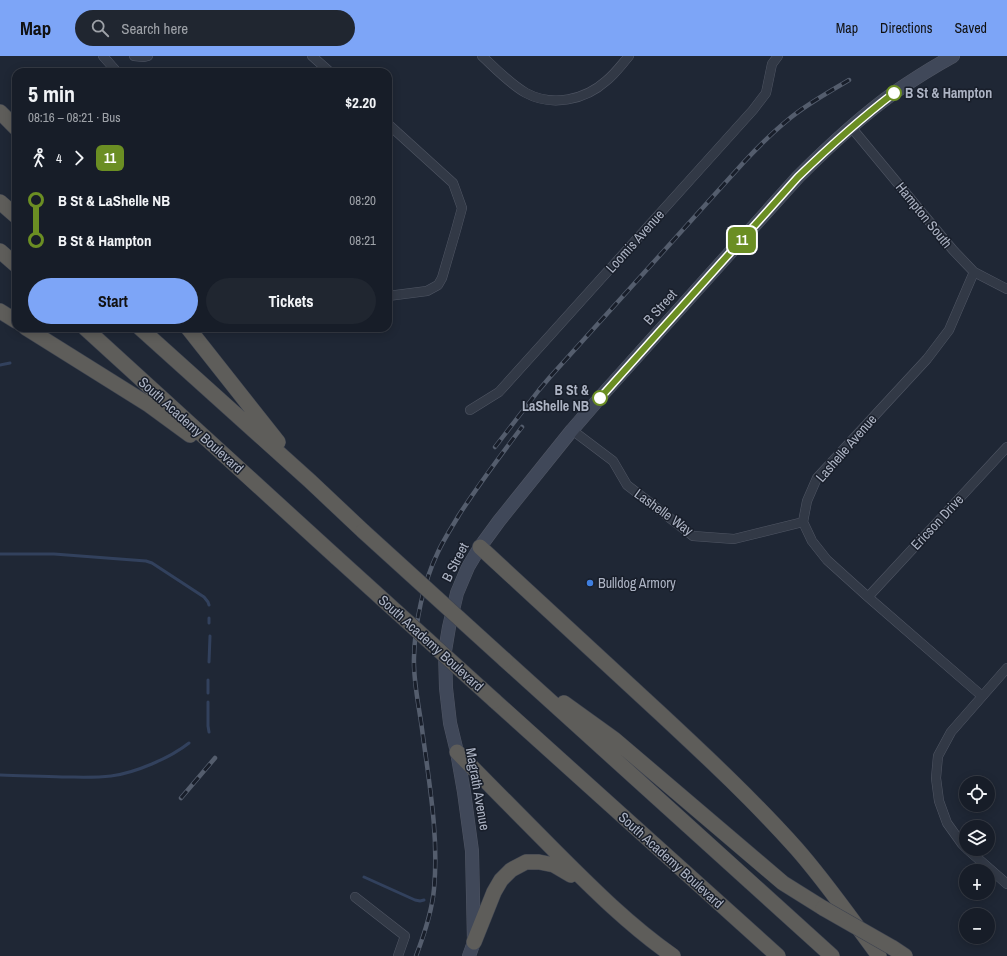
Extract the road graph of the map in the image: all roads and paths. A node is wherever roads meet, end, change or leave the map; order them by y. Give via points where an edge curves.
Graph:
1 (134, 56) edge
2 (148, 56) edge
3 (312, 56) edge
4 (482, 56) edge
5 (629, 56) edge
6 (778, 56) edge
7 (953, 56) edge
8 (108, 58) edge
9 (115, 68) edge
10 (326, 68) edge
11 (0, 112) edge
12 (12, 124) edge
13 (851, 127) junction
14 (392, 128) edge
15 (0, 202) edge
16 (12, 212) edge
17 (0, 251) edge
18 (12, 262) edge
19 (974, 272) junction
20 (1007, 289) edge
21 (392, 295) edge
22 (0, 311) edge
23 (12, 319) edge
24 (32, 332) edge
25 (89, 332) edge
26 (144, 332) edge
27 (191, 332) edge
28 (470, 410) dead end
29 (572, 430) junction
30 (1007, 447) edge
31 (249, 477) junction
32 (310, 481) junction
33 (803, 522) junction
34 (480, 547) junction
35 (868, 597) junction
36 (449, 628) joint
37 (505, 660) junction
38 (1007, 668) edge
39 (982, 696) junction
40 (457, 752) junction
41 (959, 840) edge
42 (976, 856) edge
43 (1007, 884) edge
44 (596, 892) junction
45 (355, 897) dead end
46 (472, 949) edge
47 (899, 952) edge
48 (398, 956) edge
49 (673, 956) edge
50 (778, 956) edge
51 (832, 956) edge
52 (879, 956) edge

1 - 2 street
3 - 10 street
4 - 5 street via 527,94 540,98 567,100 597,89
6 - 28 street, Loomis Avenue via 772,64 766,93 753,110 499,392
7 - 13 main road, B Street via 896,92
8 - 9 street
11 - 12 highway
13 - 19 street, Hampton South
13 - 29 main road, B Street via 798,177
14 - 21 street via 453,184 462,208 438,285 427,291
15 - 16 highway
17 - 18 highway
19 - 20 street, Hampton South
19 - 33 street, Lashelle Avenue via 949,330 928,359 817,478 807,500
22 - 23 highway
24 - 31 highway via 149,405
25 - 31 highway, South Academy Boulevard
26 - 32 highway
27 - 32 highway
29 - 33 street, Lashelle Way via 613,461 627,485 693,536 734,539
29 - 34 main road, B Street
30 - 35 street, Ericson Drive
31 - 50 highway, South Academy Boulevard, bridge
32 - 37 highway, bridge
33 - 35 street via 812,541 827,560
34 - 36 main road, B Street via 457,593
34 - 52 highway via 637,691 761,811 797,849
35 - 39 street
36 - 40 main road, Magrath Avenue via 445,651 446,688
37 - 47 highway, bridge via 614,739 783,883
37 - 51 highway
38 - 39 street
39 - 41 street via 951,732 938,756 936,778 939,801 947,823
40 - 44 highway
40 - 46 main road, Magrath Avenue via 472,851
42 - 43 street
44 - 46 highway via 554,865 526,862 511,870 501,880
44 - 49 highway via 624,918
45 - 48 street via 405,936

